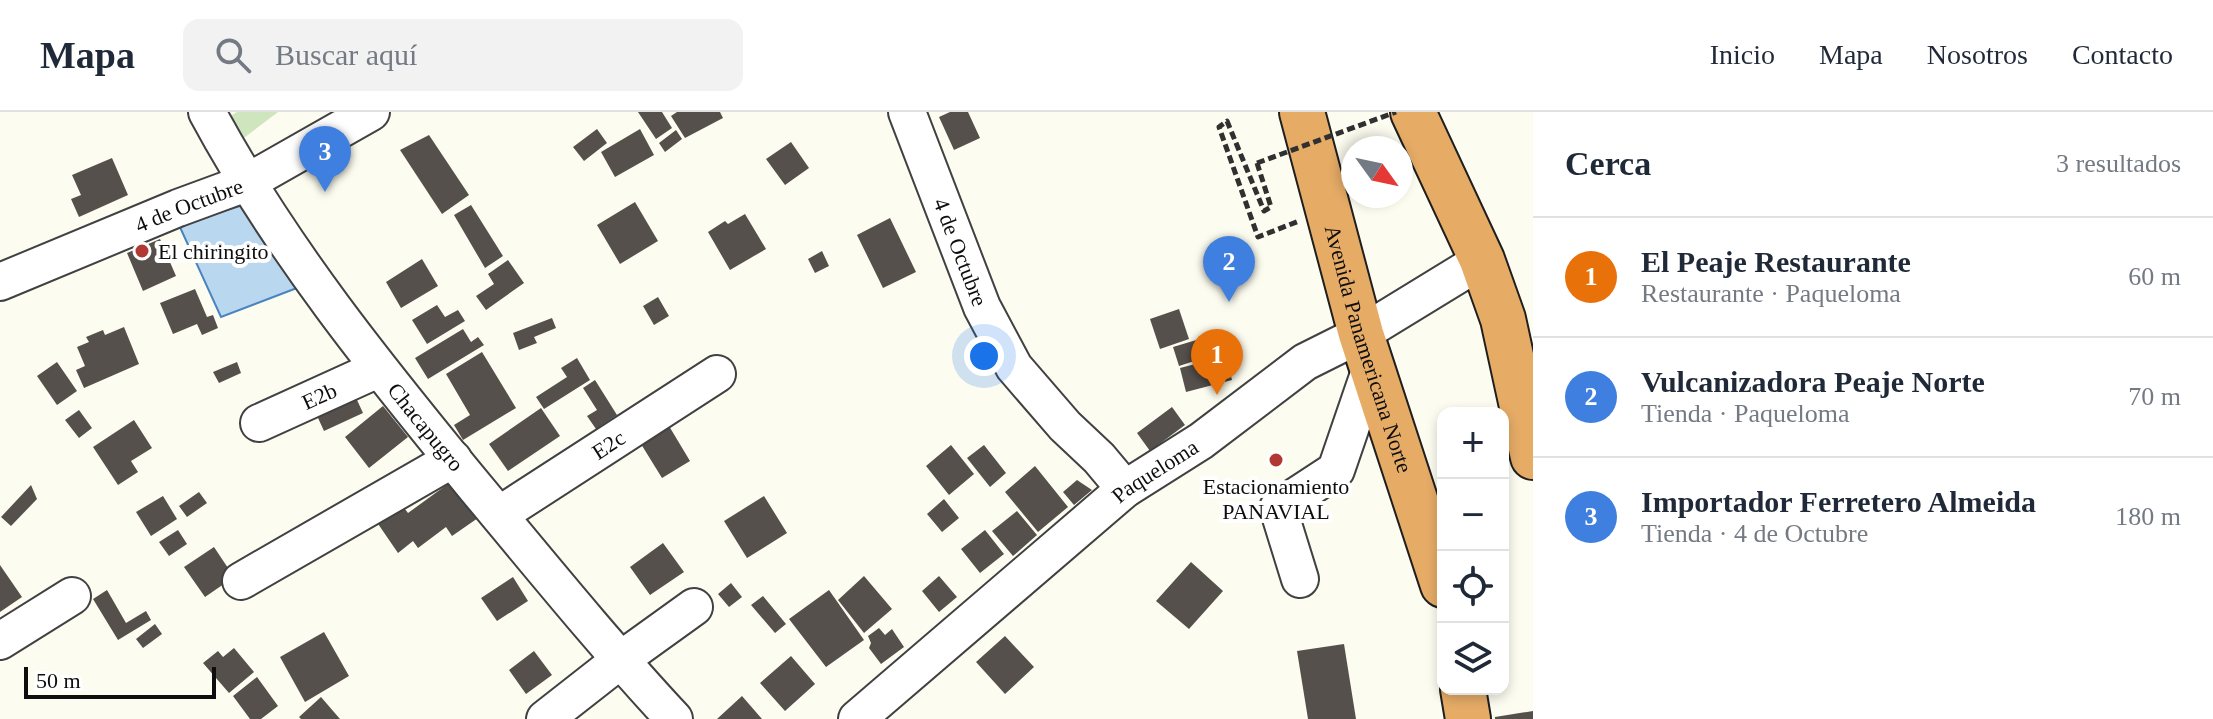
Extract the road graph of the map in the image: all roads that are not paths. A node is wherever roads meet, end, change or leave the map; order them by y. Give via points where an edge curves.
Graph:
1 (207, 112) edge
2 (371, 112) edge
3 (907, 112) edge
4 (1302, 112) edge
5 (1413, 112) edge
6 (246, 183) junction
7 (1482, 260) junction
8 (1, 283) edge
9 (1366, 349) junction
10 (378, 369) junction
11 (717, 374) dead end
12 (259, 423) dead end
13 (1533, 457) edge
14 (453, 459) junction
15 (1125, 489) junction
16 (499, 515) junction
17 (1437, 567) edge
18 (1300, 579) dead end
19 (241, 581) dead end
20 (72, 596) dead end
21 (694, 607) dead end
22 (0, 641) edge
23 (619, 661) junction
24 (1464, 695) edge
25 (545, 719) edge
26 (674, 719) edge
27 (857, 719) edge
28 (1468, 719) edge

1 - 6 street, Chacapugro
2 - 6 street, 4 de Octubre
3 - 15 street, 4 de Octubre via 982,307 1014,367
4 - 9 highway, Avenida Panamericana Norte
5 - 7 highway
6 - 8 street, 4 de Octubre
6 - 10 street, Chacapugro
7 - 9 street, Paqueloma
7 - 13 highway via 1503,319
9 - 15 street, Paqueloma via 1305,362 1201,441
9 - 17 highway, Avenida Panamericana Norte
9 - 18 street via 1336,470 1278,508
10 - 12 street, E2b
10 - 14 street, Chacapugro
11 - 16 street, E2c
14 - 16 street, Chacapugro
14 - 19 street
15 - 27 street, Paqueloma
16 - 23 street, Chacapugro
20 - 22 street
21 - 23 street
23 - 25 street
23 - 26 street, Chacapugro
24 - 28 highway

